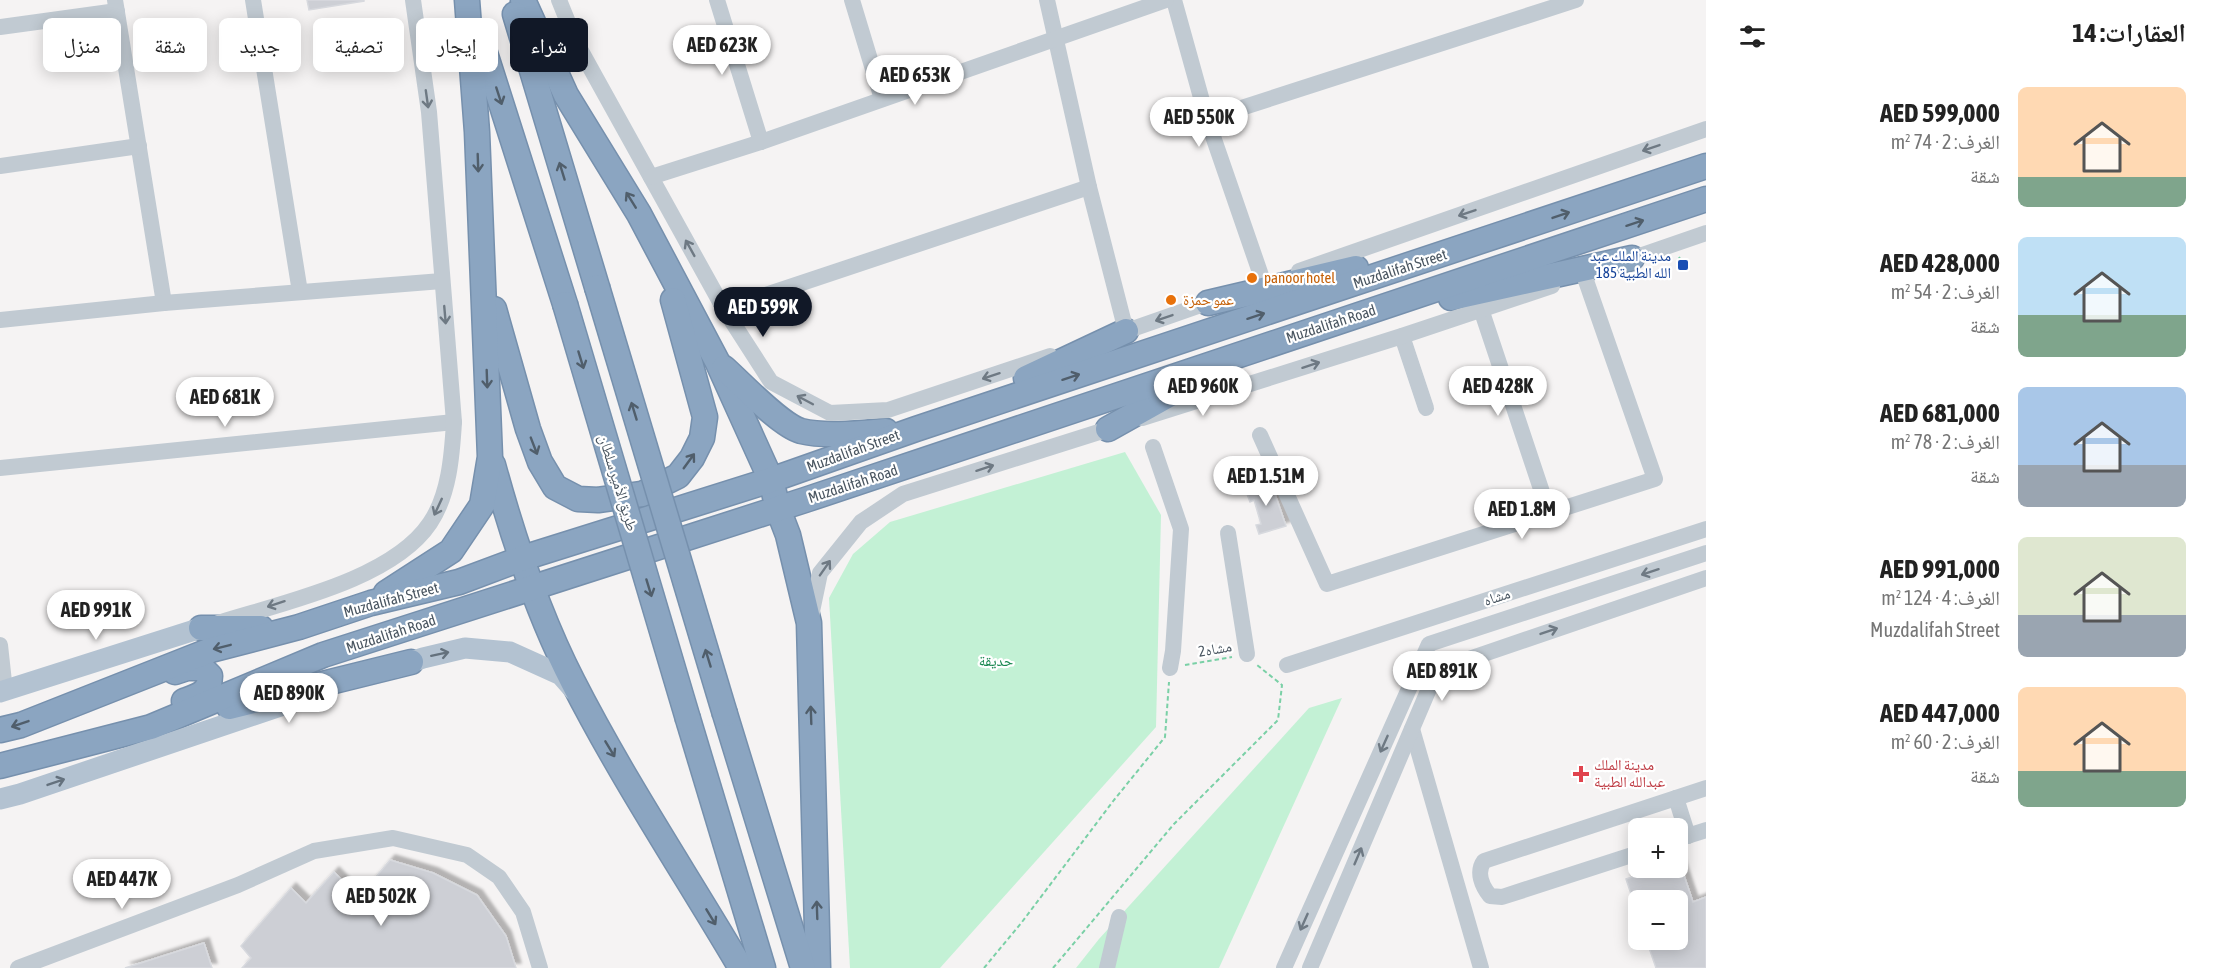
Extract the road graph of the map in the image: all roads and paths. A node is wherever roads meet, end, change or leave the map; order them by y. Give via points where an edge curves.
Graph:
1 (253, 0) edge
2 (413, 0) edge
3 (468, 0) edge
4 (511, 0) edge
5 (523, 0) edge
6 (559, 0) edge
7 (717, 0) edge
8 (852, 0) edge
9 (1047, 0) edge
10 (1166, 0) edge
11 (1174, 0) edge
12 (1576, 0) edge
13 (116, 5) edge
14 (0, 27) edge
15 (1056, 39) junction
16 (882, 99) junction
17 (1207, 119) junction
18 (1706, 129) edge
19 (761, 142) junction
20 (139, 146) junction
21 (0, 166) edge
22 (1706, 166) edge
23 (651, 177) junction
24 (1089, 187) junction
25 (1706, 199) edge
26 (1519, 229) junction
27 (1706, 234) edge
28 (656, 246) junction
29 (1632, 258) junction
30 (483, 269) junction
31 (1584, 275) junction
32 (442, 281) junction
33 (1264, 284) junction
34 (300, 292) junction
35 (164, 303) junction
36 (1208, 303) junction
37 (724, 309) junction
38 (1481, 309) junction
39 (0, 320) edge
40 (1126, 331) junction
41 (1402, 336) junction
42 (1280, 341) junction
43 (1243, 353) junction
44 (718, 363) junction
45 (1426, 408) dead end
46 (454, 422) junction
47 (916, 429) junction
48 (1108, 429) junction
49 (1260, 435) dead end
50 (1153, 447) dead end
51 (490, 457) junction
52 (0, 468) edge
53 (796, 471) junction
54 (771, 480) junction
55 (805, 500) junction
56 (778, 509) junction
57 (1549, 513) junction
58 (1706, 530) edge
59 (1228, 533) dead end
60 (1706, 554) edge
61 (522, 558) junction
62 (500, 567) junction
63 (1706, 578) edge
64 (534, 589) junction
65 (508, 597) junction
66 (370, 603) junction
67 (809, 623) junction
68 (299, 627) junction
69 (201, 628) junction
70 (0, 645) edge
71 (1247, 654) junction
72 (411, 662) junction
73 (1287, 665) dead end
74 (1170, 668) junction
75 (2, 691) edge
76 (582, 699) junction
77 (55, 711) junction
78 (151, 727) junction
79 (1412, 729) junction
80 (0, 730) edge
81 (65, 749) junction
82 (0, 766) edge
83 (1706, 789) edge
84 (1676, 798) junction
85 (0, 799) edge
86 (1679, 818) edge
87 (1706, 830) edge
88 (1688, 836) edge
89 (1628, 856) edge
90 (1119, 917) dead end
91 (18, 968) edge
92 (540, 968) edge
93 (741, 968) edge
94 (763, 968) edge
95 (803, 968) edge
96 (818, 968) edge
97 (984, 968) edge
98 (1053, 968) edge
99 (1107, 968) edge
100 (1284, 968) edge
101 (1310, 968) edge
102 (1481, 968) edge

1 - 34 street
2 -> 32 street via 429,112
3 -> 30 highway
3 -> 94 highway, طريق الأمير سلطان, bridge via 565,304
95 -> 4 highway, bridge
28 -> 5 highway via 566,95
6 - 23 street via 576,42
7 - 19 street
8 - 16 street
9 - 15 street
10 - 15 street
11 - 17 street
12 - 17 street
13 - 14 street
13 - 20 street
15 - 16 street
15 - 24 street
16 - 19 street
17 - 33 street
18 -> 33 street
19 - 23 street
20 - 21 street
20 - 35 street
26 -> 22 highway, Muzdalifah Street
37 -> 23 street
24 - 37 street
24 - 40 street
42 -> 25 highway, Muzdalifah Road
26 - 36 highway
47 -> 26 highway, Muzdalifah Street
27 - 29 street
30 -> 28 highway via 540,462 555,487 578,499 598,500 642,494 678,476 702,438 705,417 699,391
28 - 44 highway
29 - 31 street
29 - 42 highway via 1401,309
30 -> 51 highway
31 - 38 street
31 - 57 street via 1655,479
32 - 34 street
32 -> 46 street
33 - 36 street
34 - 35 street
35 - 39 street
36 -> 40 street
40 -> 37 street via 888,410 830,413 771,382
38 - 41 street
38 - 57 street
40 - 47 highway
41 - 45 street
48 -> 41 street
42 - 43 highway, Muzdalifah Road
43 - 48 highway
43 - 55 highway, Muzdalifah Road
44 - 47 highway via 777,416 800,430 844,434
44 - 54 highway
46 - 52 street
46 -> 69 street via 452,459 442,498 430,524 401,553 356,578
47 - 53 highway, Muzdalifah Street
67 -> 48 street via 820,573 861,522 903,494
49 - 57 street via 1327,584
50 - 74 street via 1181,529
51 - 61 highway
51 - 66 highway via 482,505 451,551
53 - 54 highway, Muzdalifah Street
53 - 55 highway via 781,484 785,497
54 - 56 highway
54 - 61 highway, Muzdalifah Street
55 - 56 highway, Muzdalifah Road
56 - 64 highway, Muzdalifah Road
56 - 67 highway
58 - 73 street, مشاه
59 - 71 street
60 -> 100 street via 1429,644
61 - 62 highway, Muzdalifah Street
61 - 64 highway
62 - 65 highway via 517,573 519,584
62 - 66 highway, Muzdalifah Street via 459,582
79 -> 63 street via 1437,670
64 - 65 highway, Muzdalifah Road
64 - 76 highway
65 - 78 highway, Muzdalifah Road via 323,655
66 - 68 highway, Muzdalifah Street
96 -> 67 highway
68 - 69 highway
68 -> 77 highway, Muzdalifah Street via 211,650
69 - 75 main road
70 - 75 street
71 - 74 path, مشاه2
71 - 98 path, مشاه2 via 1282,686 1278,720 1174,824
72 -> 76 main road via 465,648 510,652 561,675
72 - 78 highway
85 -> 72 main road
74 - 97 path via 1165,737
76 -> 93 highway
77 -> 80 highway, Muzdalifah Street
77 - 81 highway via 187,668 201,668 210,676 204,694
78 - 81 highway, Muzdalifah Road
101 -> 79 street
79 - 102 street
81 - 82 highway, Muzdalifah Road
83 - 84 street
84 - 86 street
84 - 89 street via 1484,861 1480,874 1490,896 1502,897
87 - 88 street
90 - 99 street
91 - 92 street via 238,885 315,851 393,838 467,855 499,877 523,912

